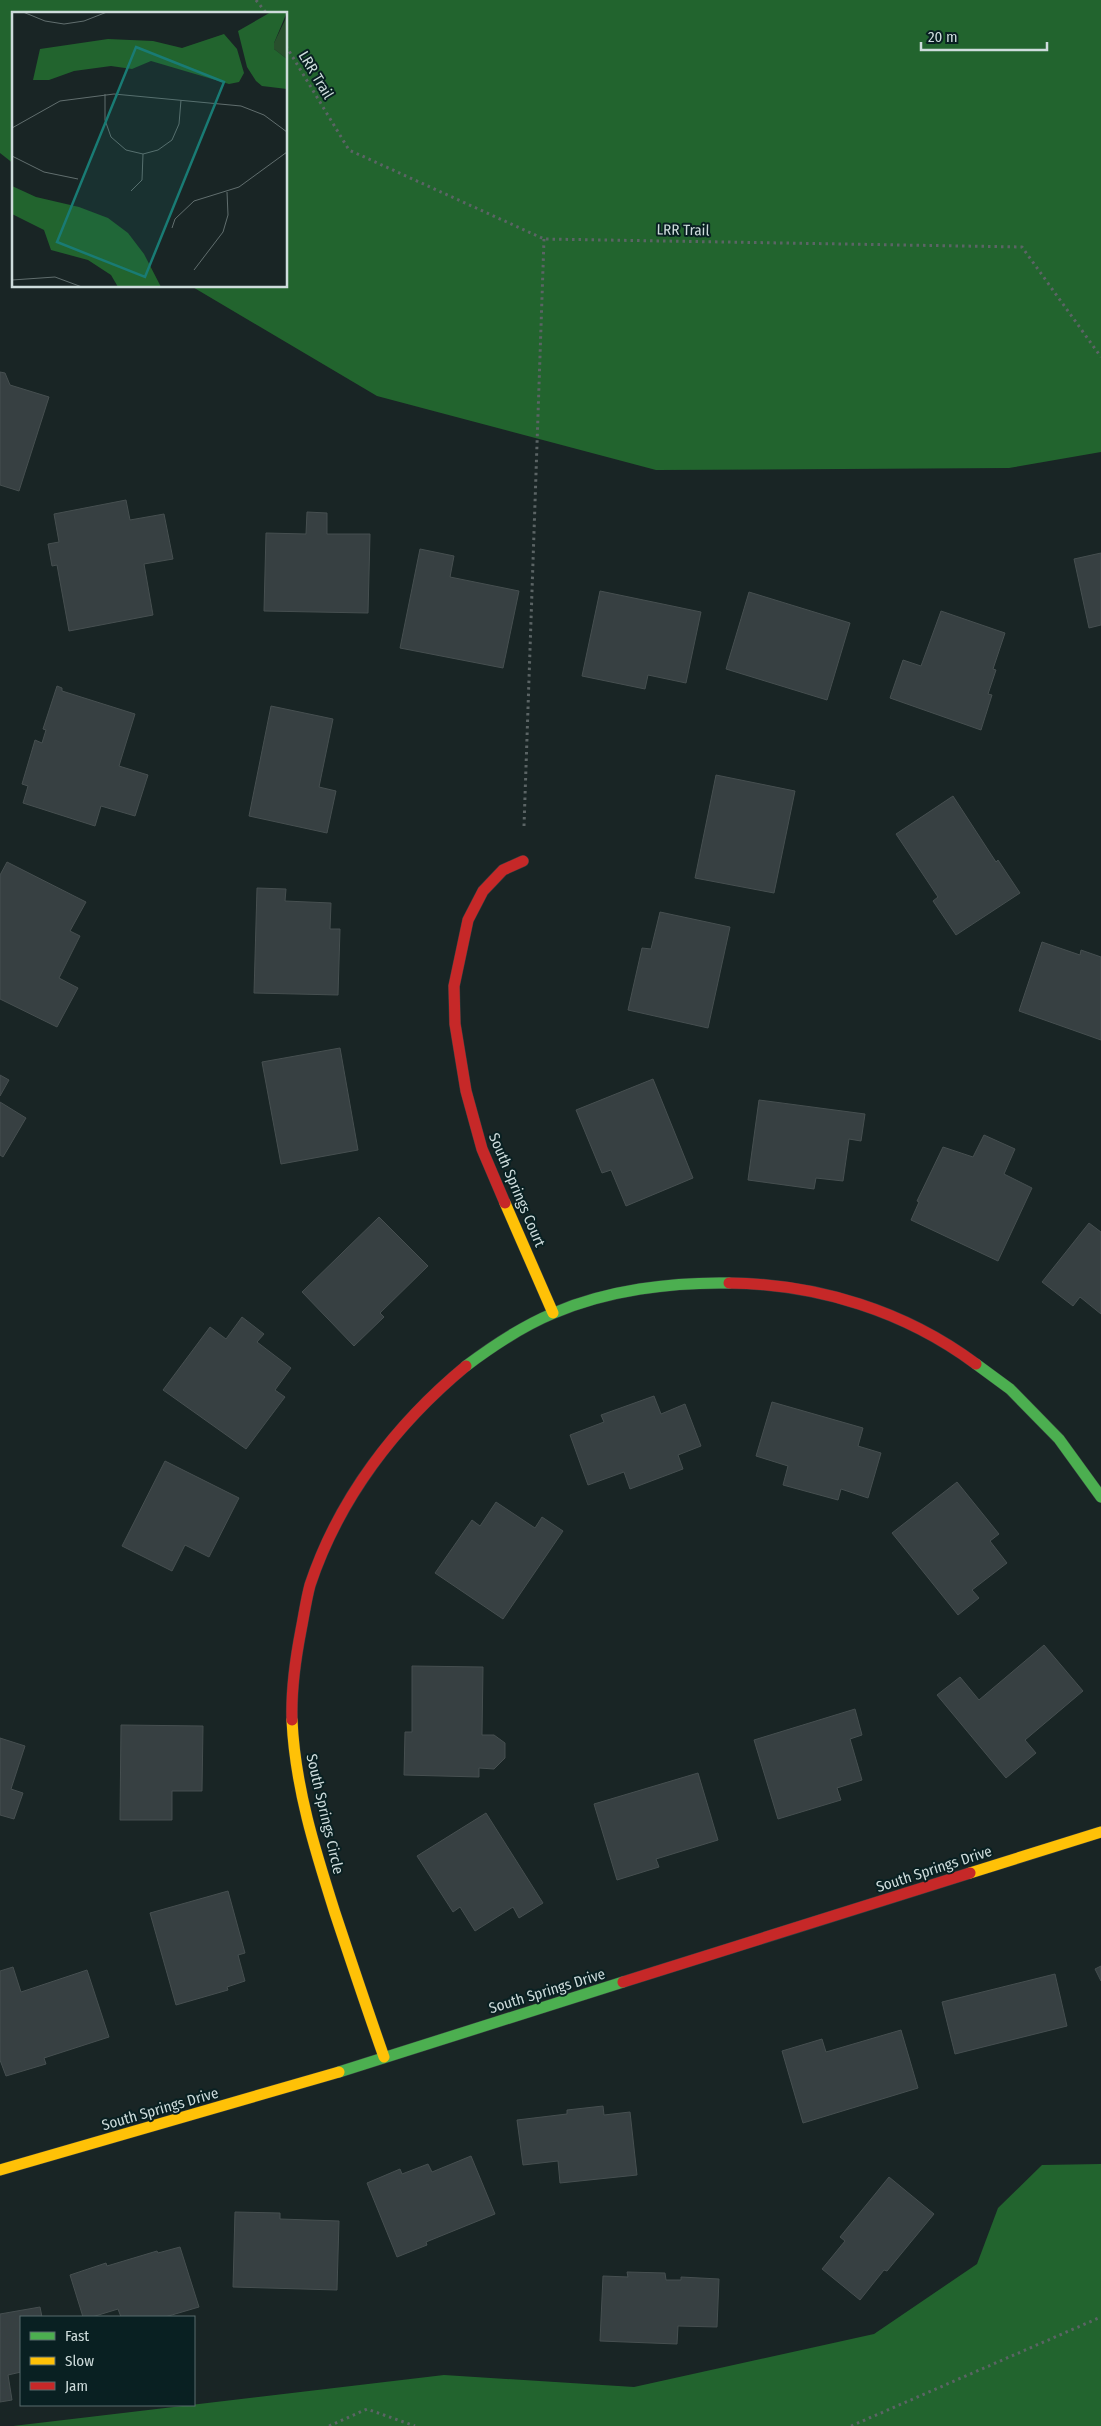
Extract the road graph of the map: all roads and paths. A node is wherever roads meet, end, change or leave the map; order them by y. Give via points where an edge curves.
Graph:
1 (256, 0) edge
2 (265, 12) edge
3 (288, 49) edge
4 (544, 239) junction
5 (1101, 357) edge
6 (523, 861) joint
7 (553, 1313) junction
8 (1101, 1497) edge
9 (1101, 1832) edge
10 (384, 2057) junction
11 (0, 2170) edge
12 (1101, 2317) edge
13 (329, 2426) edge
14 (415, 2426) edge
15 (851, 2426) edge

1 - 2 path
3 - 4 path, LRR Trail via 349,150
4 - 5 path, LRR Trail via 1022,247
4 - 6 path
6 - 7 street, South Springs Court via 503,870 483,891 468,920 454,986 455,1024 466,1091 482,1149
7 - 8 street, South Springs Circle via 655,1286 717,1281 806,1289 849,1299 933,1334 971,1357 1007,1385 1040,1416
7 - 10 street, South Springs Circle via 483,1353 412,1414 373,1460 341,1511 310,1587 293,1670 291,1724 299,1783 315,1851
9 - 10 street, South Springs Drive
10 - 11 street, South Springs Drive
12 - 15 path
13 - 14 path via 367,2409

